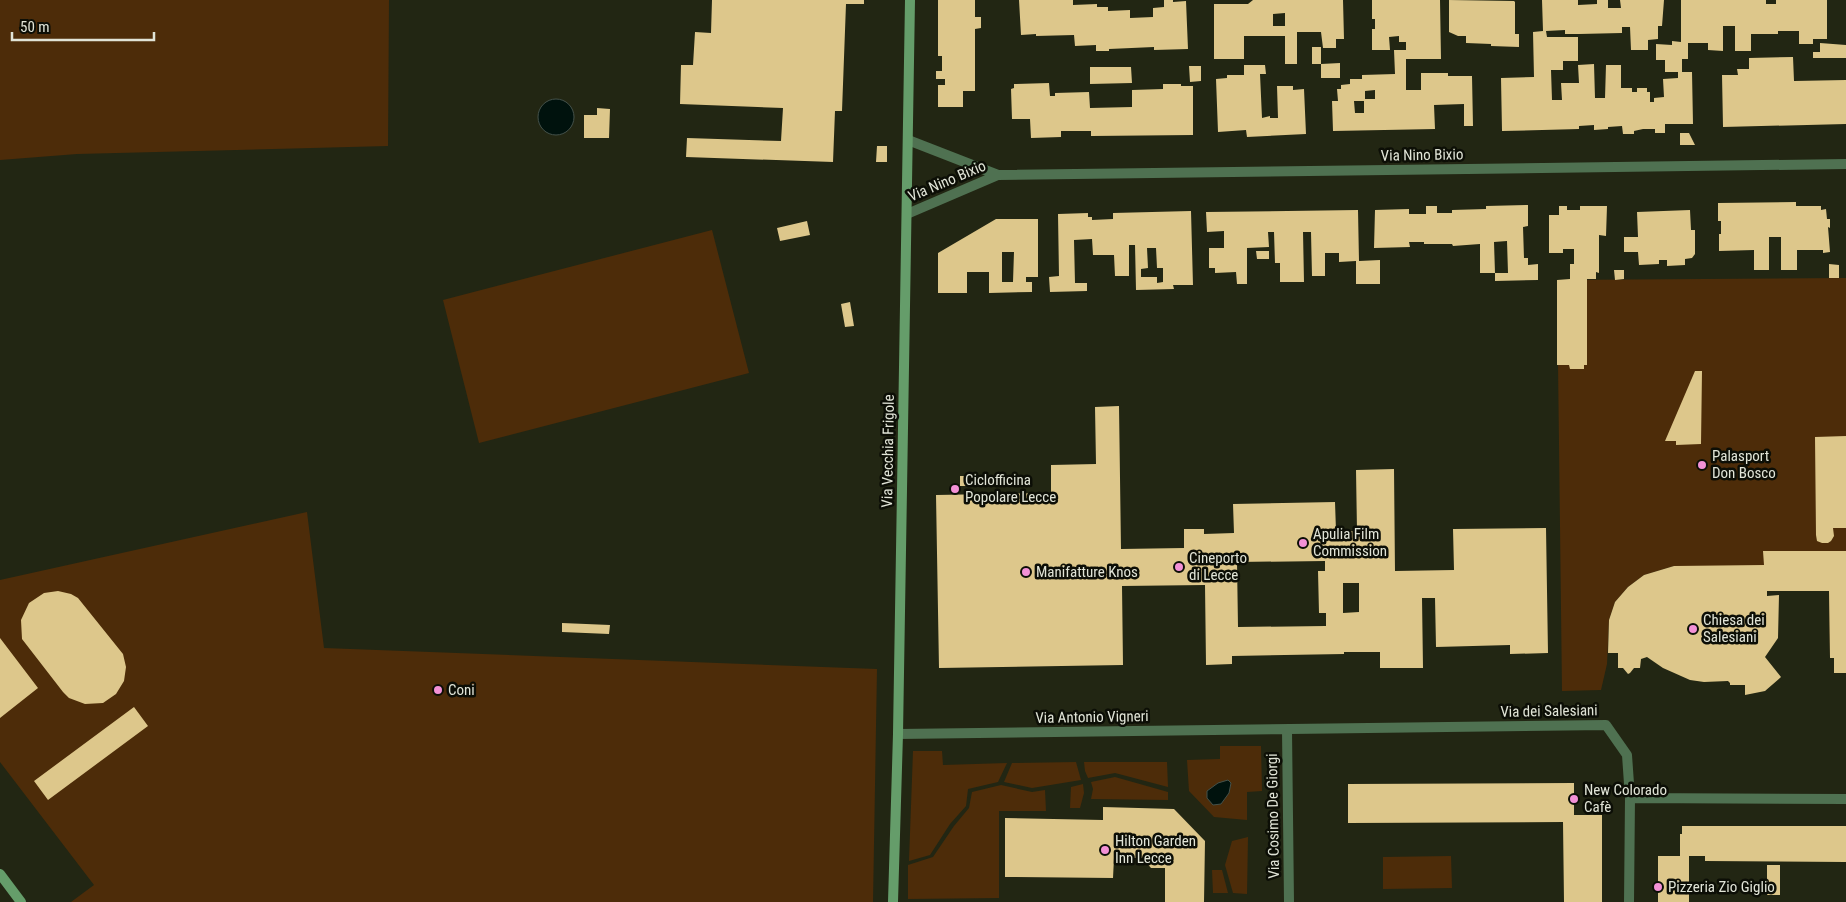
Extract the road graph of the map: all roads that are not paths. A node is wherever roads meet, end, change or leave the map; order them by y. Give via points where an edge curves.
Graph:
1 (910, 0) edge
2 (908, 140) junction
3 (1846, 164) edge
4 (998, 176) junction
5 (907, 214) junction
6 (1287, 730) junction
7 (898, 734) junction
8 (1630, 798) junction
9 (1846, 799) edge
10 (0, 874) edge
11 (22, 902) edge
12 (893, 902) edge
13 (1289, 902) edge
14 (1630, 902) edge

1 - 2 street, Via Vecchia Frigole
2 - 4 street, Via Nino Bixio
2 - 5 street, Via Vecchia Frigole
3 - 4 street, Via Nino Bixio
4 - 5 street, Via Nino Bixio
5 - 7 street, Via Vecchia Frigole
6 - 7 street, Via Antonio Vigneri
6 - 8 street, Via dei Salesiani via 1606,725 1627,755
6 - 13 street, Via Cosimo De Giorgi
7 - 12 street, Via Vecchia Frigole
8 - 9 street
8 - 14 street
10 - 11 street

